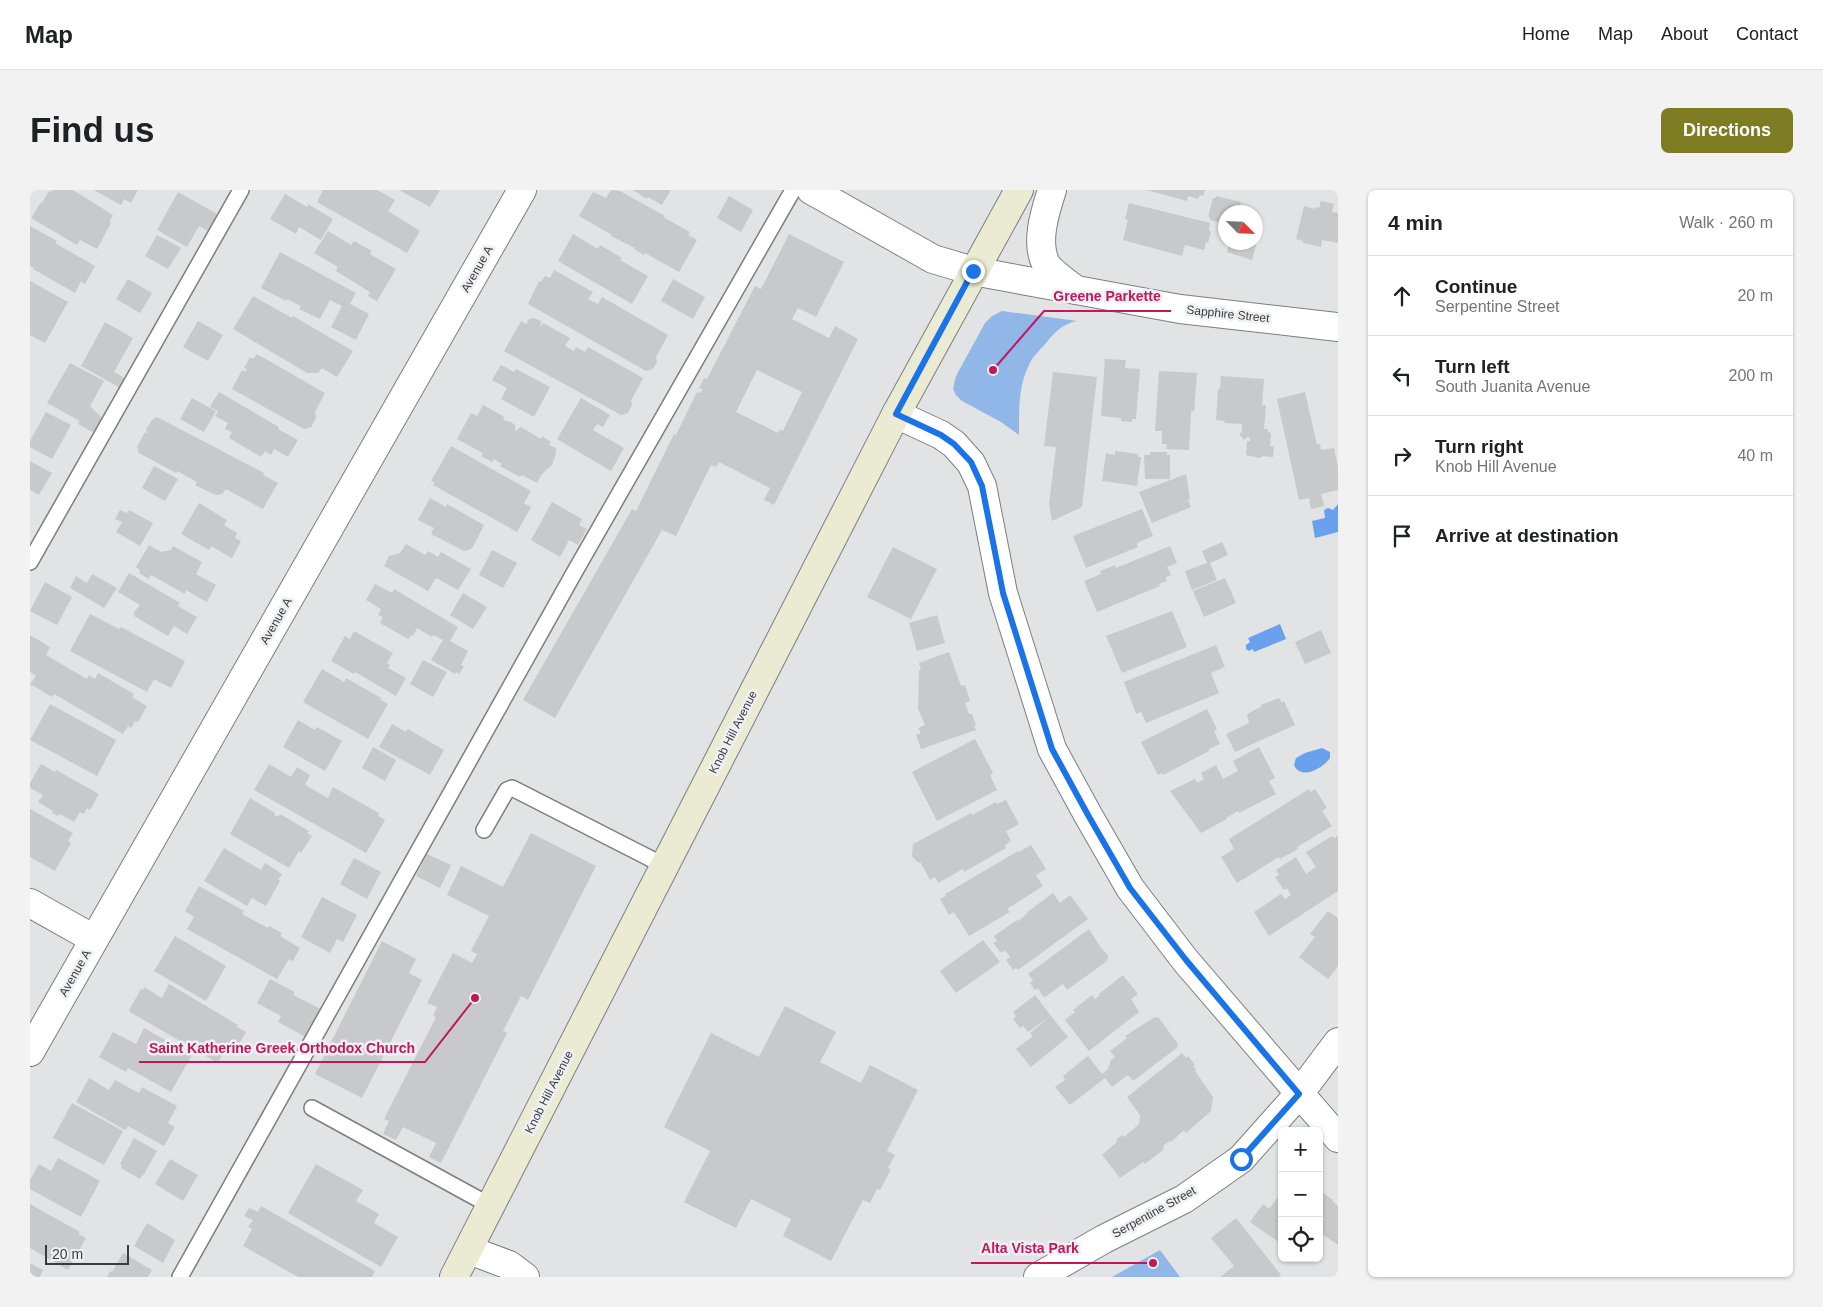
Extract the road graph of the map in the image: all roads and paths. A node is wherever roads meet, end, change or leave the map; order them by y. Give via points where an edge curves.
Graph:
1 (241, 190) edge
2 (522, 190) edge
3 (793, 190) edge
4 (811, 190) edge
5 (1019, 190) edge
6 (1052, 190) edge
7 (973, 271) junction
8 (1077, 291) junction
9 (1338, 327) edge
10 (896, 414) junction
11 (30, 562) edge
12 (484, 830) dead end
13 (665, 866) junction
14 (30, 903) edge
15 (94, 939) junction
16 (1338, 1042) edge
17 (30, 1052) edge
18 (1299, 1094) junction
19 (312, 1108) dead end
20 (1338, 1138) edge
21 (491, 1206) junction
22 (469, 1250) junction
23 (180, 1277) edge
24 (454, 1277) edge
25 (525, 1277) edge
26 (1038, 1277) edge

1 - 11 lane
2 - 15 street, Avenue A
3 - 23 lane via 574,573
4 - 7 street, Sapphire Street via 933,259
5 - 7 street, Knob Hill Avenue
6 - 8 street via 1040,245 1047,265
7 - 8 street, Sapphire Street
7 - 10 street, Knob Hill Avenue
8 - 9 street, Sapphire Street via 1180,309
10 - 13 street, Knob Hill Avenue
10 - 18 street via 954,444 975,470 982,486 1003,593 1052,749 1130,888
12 - 13 lane via 507,790 512,788
13 - 21 street, Knob Hill Avenue
14 - 15 street
15 - 17 street, Avenue A
16 - 18 street, Serpentine Street
18 - 20 street
18 - 26 street, Serpentine Street via 1234,1164 1184,1199
19 - 21 lane
21 - 22 street, Knob Hill Avenue
22 - 24 street, Knob Hill Avenue
22 - 25 street via 509,1265

